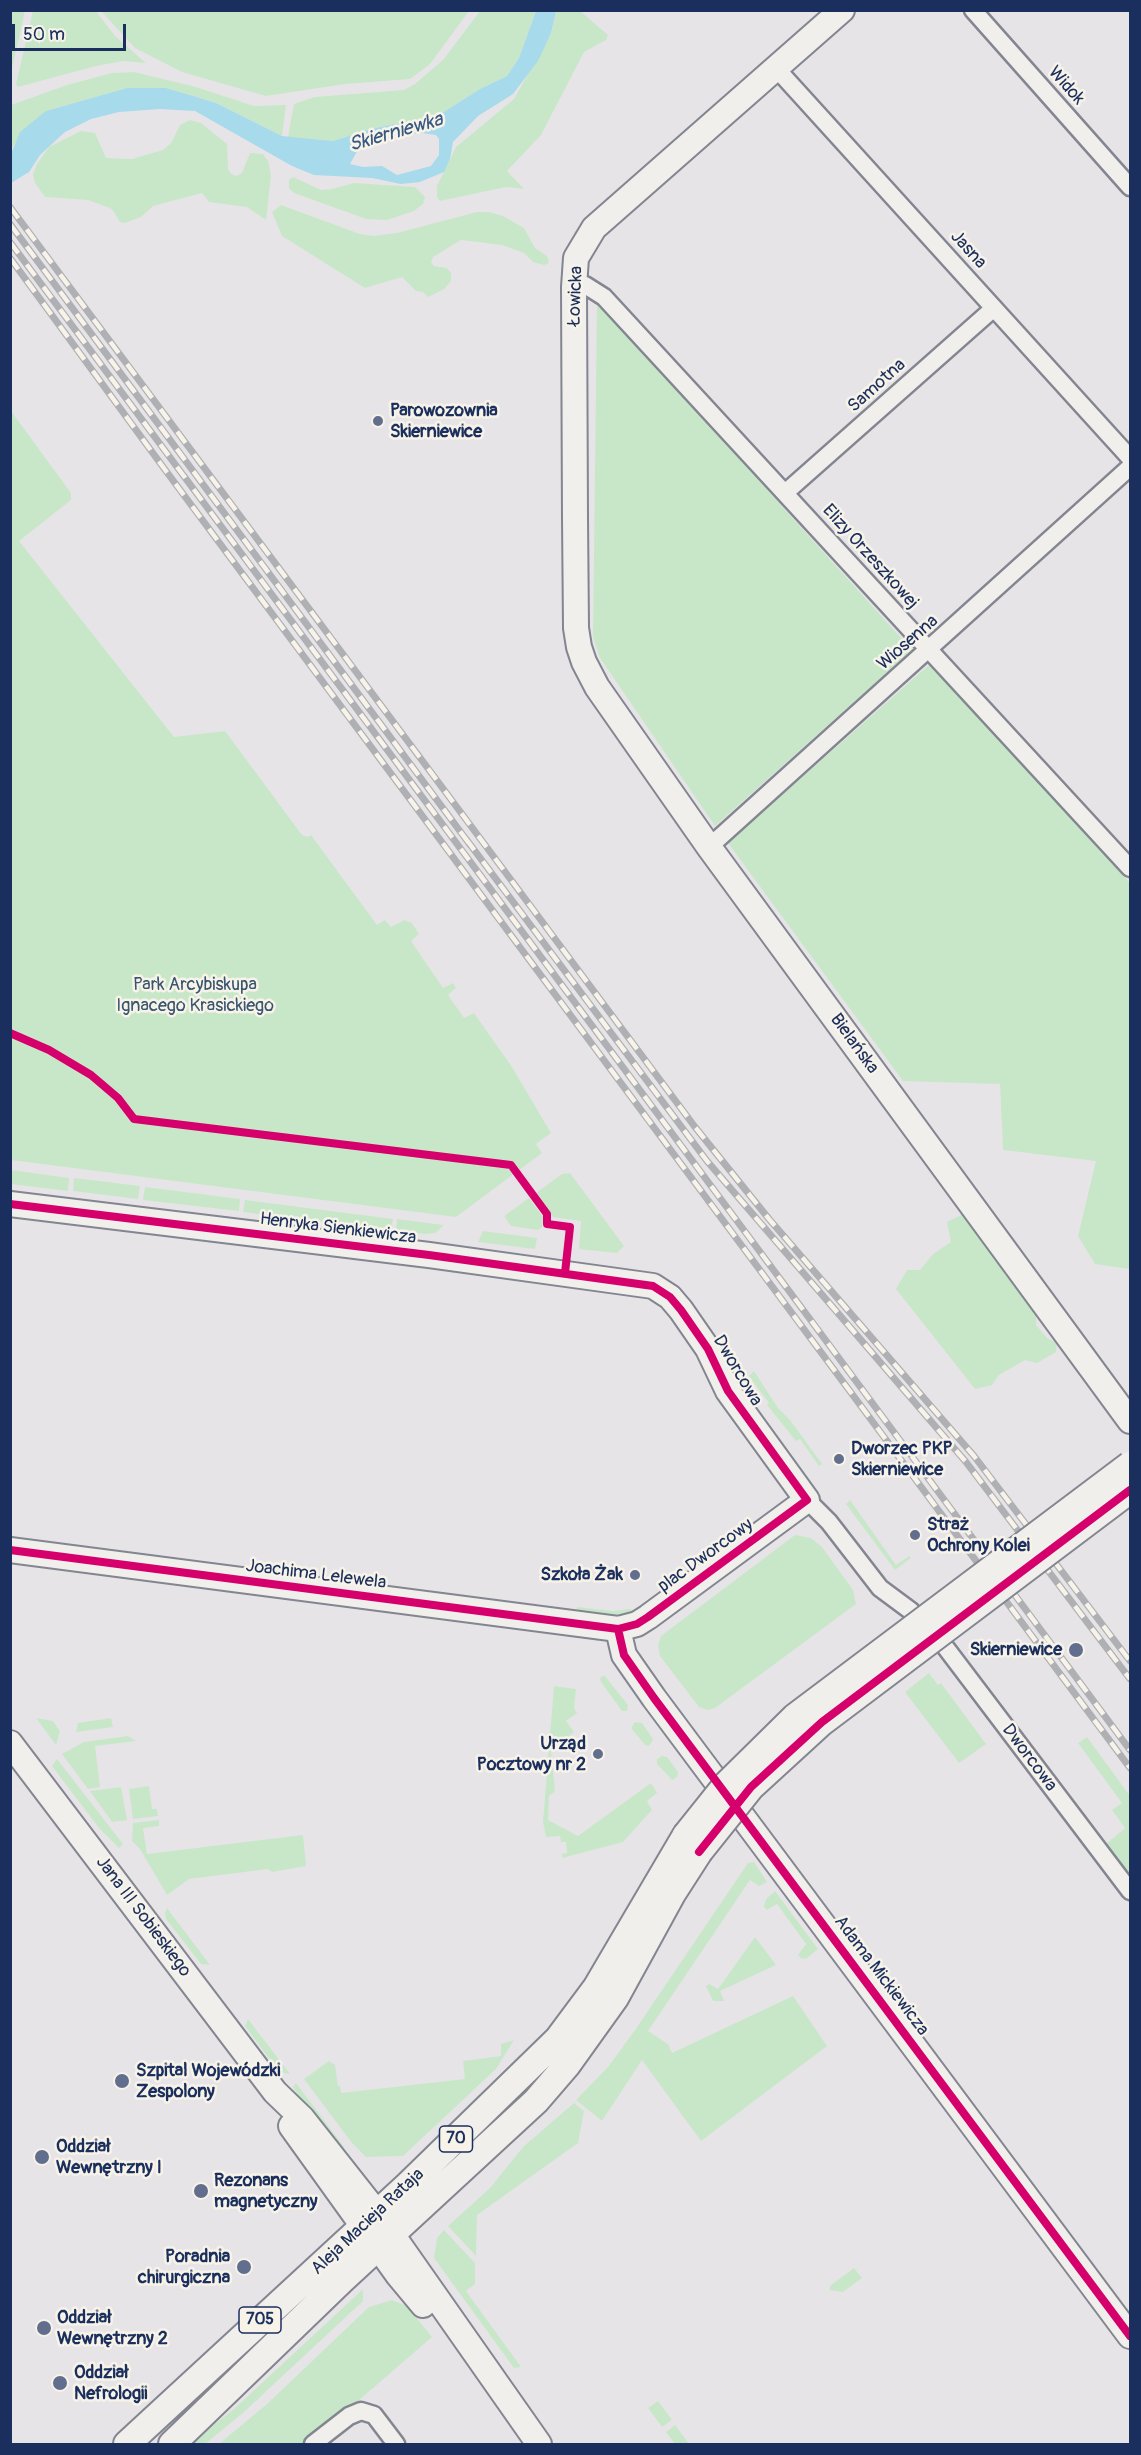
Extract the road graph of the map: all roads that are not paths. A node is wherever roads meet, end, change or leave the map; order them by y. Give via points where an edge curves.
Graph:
1 (842, 10) edge
2 (973, 10) edge
3 (776, 68) junction
4 (1131, 187) edge
5 (574, 287) junction
6 (994, 308) junction
7 (1131, 458) edge
8 (1131, 467) edge
9 (786, 492) junction
10 (929, 652) junction
11 (584, 663) joint
12 (710, 847) junction
13 (1131, 868) edge
14 (10, 1204) edge
15 (660, 1290) joint
16 (1131, 1421) edge
17 (1131, 1465) edge
18 (1131, 1490) edge
19 (807, 1500) junction
20 (10, 1550) edge
21 (618, 1629) junction
22 (10, 1743) edge
23 (692, 1844) junction
24 (1131, 1891) edge
25 (605, 1993) junction
26 (371, 2219) junction
27 (386, 2241) junction
28 (1131, 2336) edge
29 (128, 2445) edge
30 (172, 2445) edge
31 (313, 2445) edge
32 (396, 2445) edge
33 (539, 2445) edge

1 - 3 street, Łowicka
2 - 4 street, Widok
3 - 5 street, Łowicka via 594,228 576,258
3 - 6 street, Jasna
5 - 9 street, Elizy Orzeszkowej via 585,285 604,297
5 - 11 street, Łowicka via 576,628
6 - 7 street, Jasna
6 - 9 street, Samotna
8 - 10 street, Wiosenna
9 - 10 street, Elizy Orzeszkowej
10 - 12 street, Wiosenna via 821,744
10 - 13 street, Elizy Orzeszkowej
11 - 12 street, Bielańska via 608,704
12 - 16 street, Bielańska
14 - 15 street, Henryka Sienkiewicza via 620,1280
15 - 19 street, Dworcowa via 681,1310 708,1349 728,1391
17 - 23 main road, 70, bridge via 795,1717 726,1785
18 - 23 main road, 70, bridge via 822,1722
19 - 21 street, plac Dworcowy via 648,1617
19 - 24 street, Dworcowa via 880,1588 911,1611 943,1644
20 - 21 street, Joachima Lelewela
21 - 28 street, Adama Mickiewicza via 624,1655 641,1681
22 - 26 street, Jana III Sobieskiego via 275,2092 295,2133
23 - 25 main road, 70
25 - 26 main road, Aleja Macieja Rataja / 70
25 - 27 main road, Aleja Macieja Rataja / 70 via 567,2066
26 - 27 street, Jana III Sobieskiego
26 - 29 main road, Aleja Macieja Rataja / 705
27 - 30 main road, Aleja Macieja Rataja / 705
27 - 33 street, Jana III Sobieskiego
31 - 32 street via 361,2411 374,2415

